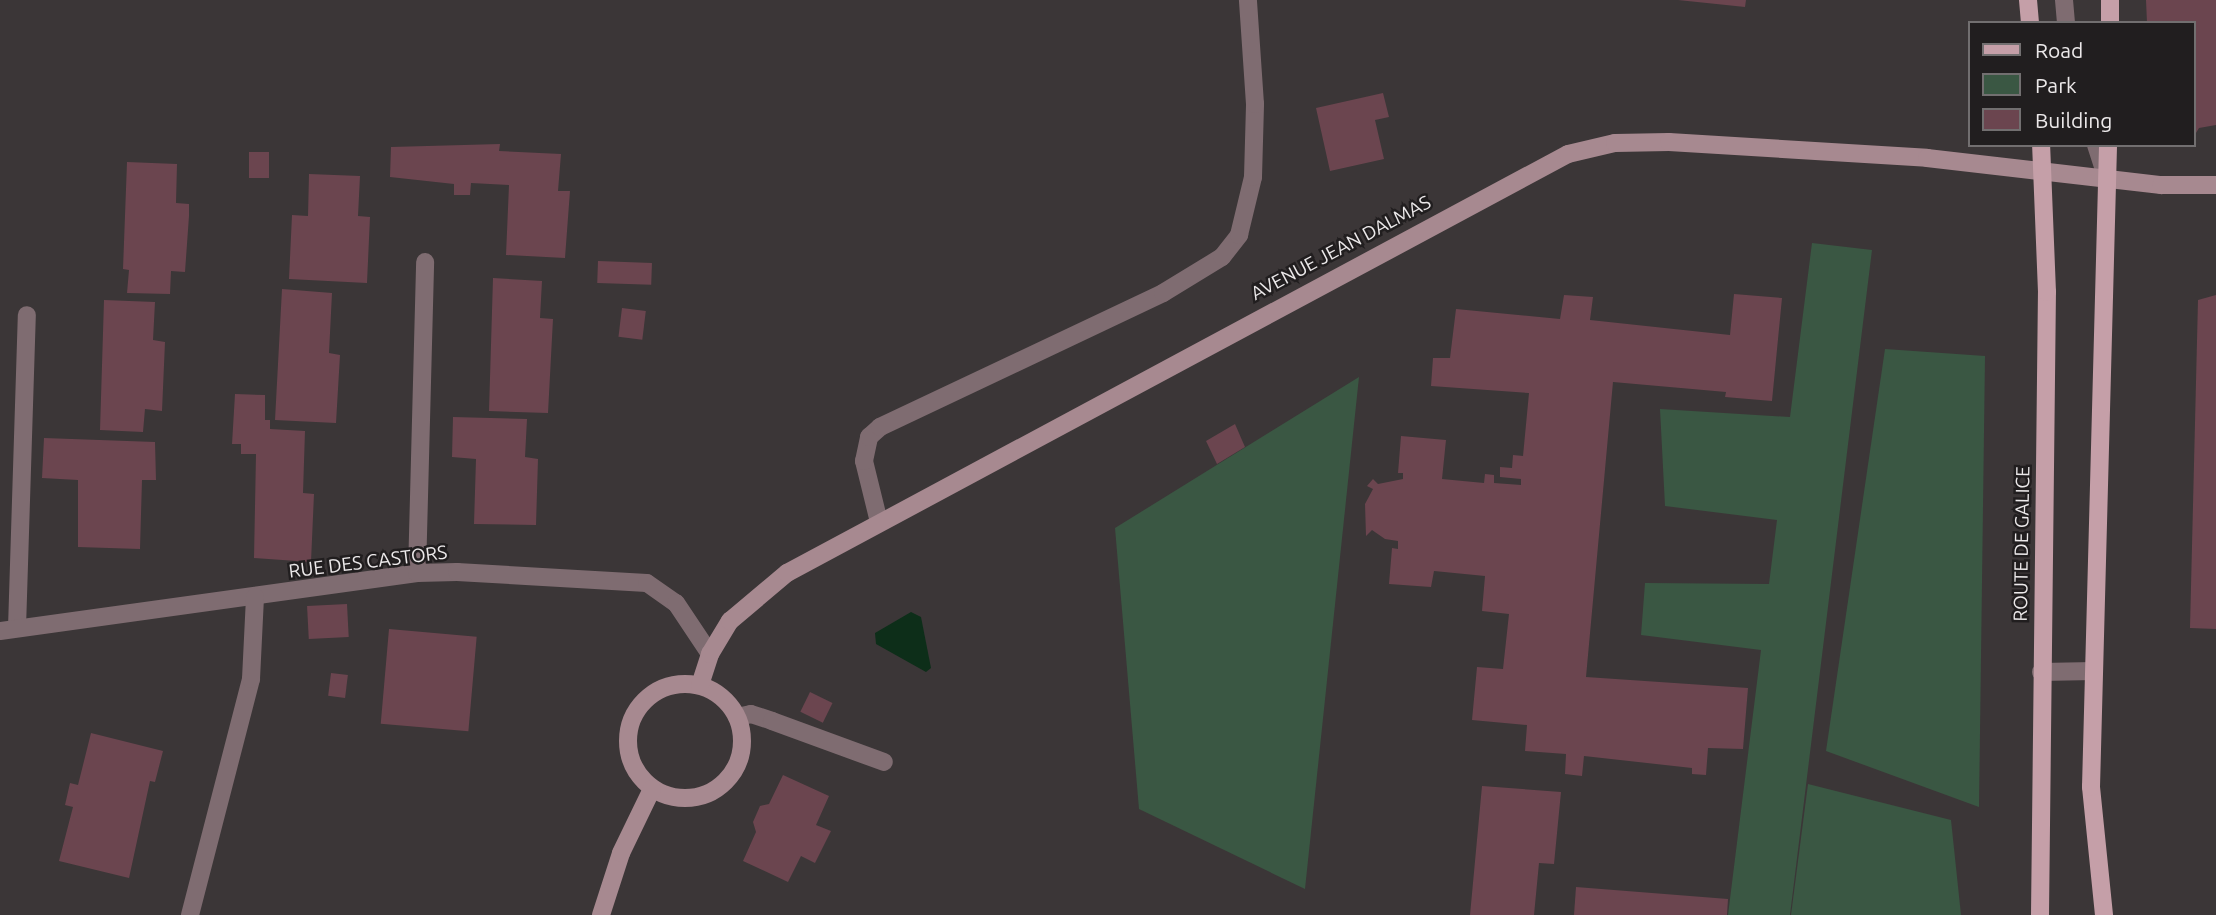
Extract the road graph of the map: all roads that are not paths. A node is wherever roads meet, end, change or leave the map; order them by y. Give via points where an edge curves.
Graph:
1 (1248, 0) edge
2 (2028, 0) edge
3 (2064, 0) edge
4 (2110, 0) edge
5 (2030, 21) edge
6 (2066, 21) edge
7 (2110, 21) edge
8 (2041, 147) edge
9 (2097, 147) edge
10 (2108, 147) edge
11 (2043, 174) junction
12 (2107, 180) junction
13 (2216, 185) edge
14 (425, 262) dead end
15 (27, 315) dead end
16 (879, 522) junction
17 (417, 573) junction
18 (255, 597) junction
19 (8, 629) edge
20 (710, 654) junction
21 (2094, 671) junction
22 (2041, 672) junction
23 (700, 685) junction
24 (737, 717) junction
25 (884, 762) dead end
26 (652, 789) junction
27 (190, 915) edge
28 (601, 915) edge
29 (2040, 915) edge
30 (2104, 915) edge

1 - 16 street via 1255,104 1253,177 1239,235 1222,257 1163,293 880,427 869,437 864,461
2 - 5 main road
3 - 6 street
4 - 7 main road
8 - 11 main road, ROUTE DE GALICE
9 - 12 street
10 - 12 main road
11 - 12 street, AVENUE JEAN DALMAS
11 - 16 street, AVENUE JEAN DALMAS via 1927,158 1669,142 1615,143 1567,154
11 - 22 main road, ROUTE DE GALICE via 2047,292
12 - 13 street, AVENUE JEAN DALMAS
12 - 21 main road
14 - 17 street
15 - 19 street
16 - 20 street, AVENUE JEAN DALMAS via 787,573 730,621
17 - 18 street, RUE DES CASTORS
17 - 20 street, RUE DES CASTORS via 647,583 676,603
18 - 19 street, RUE DES CASTORS
18 - 27 street via 251,679
20 - 23 street, AVENUE JEAN DALMAS
21 - 22 street
21 - 30 main road via 2091,787
22 - 29 main road, ROUTE DE GALICE
23 - 24 street via 716,691
23 - 26 street via 660,688 632,716 629,757
24 - 25 street via 751,714 772,720
24 - 26 street via 742,732 737,765 715,790 684,799
26 - 28 street via 621,853

